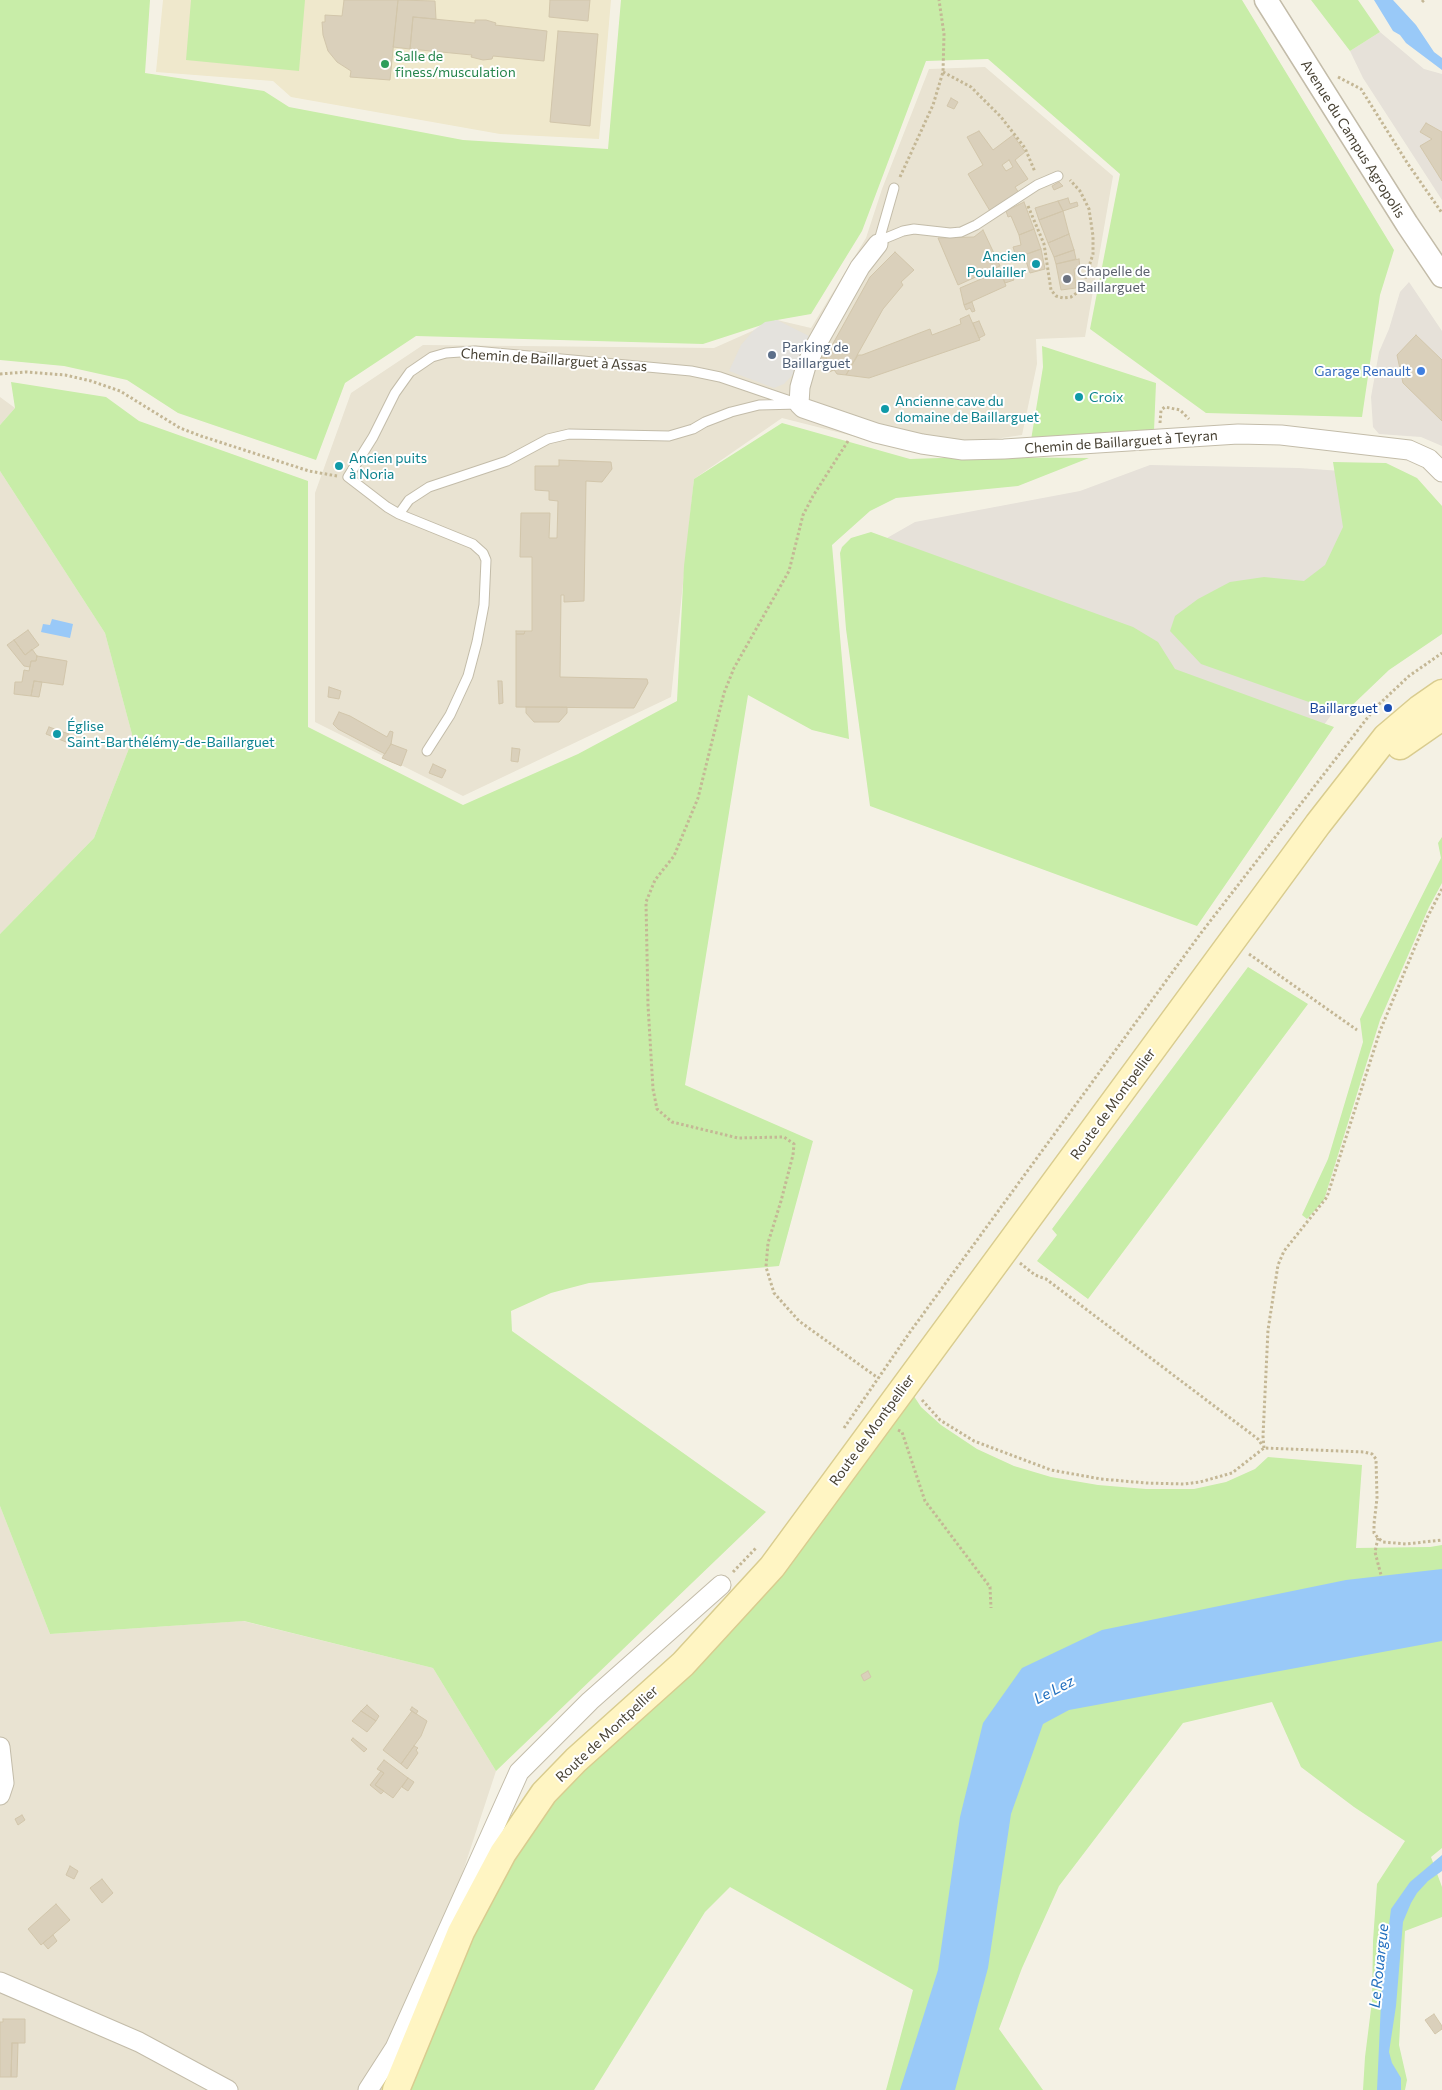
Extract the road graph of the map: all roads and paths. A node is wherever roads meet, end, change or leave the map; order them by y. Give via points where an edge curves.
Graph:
1 (940, 0) edge
2 (1266, 0) edge
3 (943, 72) junction
4 (1334, 75) dead end
5 (1058, 176) joint
6 (1037, 185) junction
7 (894, 188) joint
8 (1023, 194) junction
9 (1442, 213) edge
10 (878, 244) junction
11 (1442, 276) edge
12 (0, 374) edge
13 (799, 404) junction
14 (857, 428) junction
15 (1442, 472) edge
16 (348, 477) junction
17 (399, 514) junction
18 (1442, 653) edge
19 (1442, 693) edge
20 (1442, 717) edge
21 (427, 751) dead end
22 (1363, 768) junction
23 (1442, 889) edge
24 (1232, 942) junction
25 (1357, 1030) dead end
26 (1005, 1252) junction
27 (878, 1378) junction
28 (906, 1384) junction
29 (880, 1419) junction
30 (841, 1433) dead end
31 (1264, 1448) junction
32 (1378, 1538) junction
33 (1442, 1540) edge
34 (757, 1547) dead end
35 (1381, 1575) dead end
36 (721, 1585) joint
37 (991, 1608) dead end
38 (0, 1747) edge
39 (0, 1795) edge
40 (0, 1982) edge
41 (228, 2090) edge
42 (368, 2090) edge
43 (396, 2090) edge

1 - 3 path via 944,34
2 - 11 street, Avenue du Campus Agropolis
3 - 6 path via 971,88 1001,117 1025,148
3 - 7 path via 921,134
4 - 9 path via 1361,88
5 - 6 lane
5 - 8 path via 1064,176 1080,191 1089,209 1093,236 1094,254 1085,280 1078,292 1070,297 1056,296 1051,290 1044,244
6 - 8 lane
7 - 10 lane
8 - 10 lane via 976,226 961,232 904,231
10 - 13 street via 855,276 816,345 806,366
12 - 16 path via 26,372 91,381 120,391 173,424 201,436 309,472
13 - 14 street, Chemin de Baillarguet à Teyran via 808,411
13 - 16 lane, Chemin de Baillarguet à Assas via 720,377 691,371 475,351 446,353 432,357 410,372
13 - 17 lane via 759,406 731,412 669,436 569,434 548,439 507,461 429,487 409,500
14 - 15 street, Chemin de Baillarguet à Teyran via 922,444 977,450 1238,434 1281,435 1409,450 1429,459
14 - 27 path via 803,515 789,571 734,668 724,693 698,798 674,856 655,880 646,902 648,1005 657,1109 672,1122 738,1138 784,1136 794,1144 768,1243 766,1267 774,1293 799,1321
16 - 17 lane
17 - 21 lane via 473,544 486,560 484,605 468,676 446,722
18 - 27 path via 1408,676 1375,708 1136,1020
19 - 22 main road, Route de Montpellier via 1386,737
20 - 22 main road, Route de Montpellier
22 - 24 main road, Route de Montpellier
23 - 31 path via 1380,1031 1328,1198 1284,1251 1278,1265 1268,1330
24 - 25 path
24 - 26 main road, Route de Montpellier
26 - 28 main road, Route de Montpellier
26 - 31 path via 1035,1275 1046,1279 1258,1438
27 - 30 path
28 - 29 main road, Route de Montpellier
28 - 31 path via 940,1420 963,1436 1021,1461 1066,1473 1146,1483 1200,1482 1232,1473
29 - 37 path via 902,1432 925,1501 990,1587
29 - 43 main road, Route de Montpellier via 772,1567 683,1664 544,1793 503,1853 461,1932
31 - 32 path via 1372,1454 1376,1459 1377,1498 1374,1533
32 - 33 path via 1383,1542 1406,1544
32 - 35 path via 1375,1552
34 - 36 path
36 - 42 street via 603,1689 519,1772 395,2048
38 - 39 street via 4,1783
40 - 41 street via 139,2042

